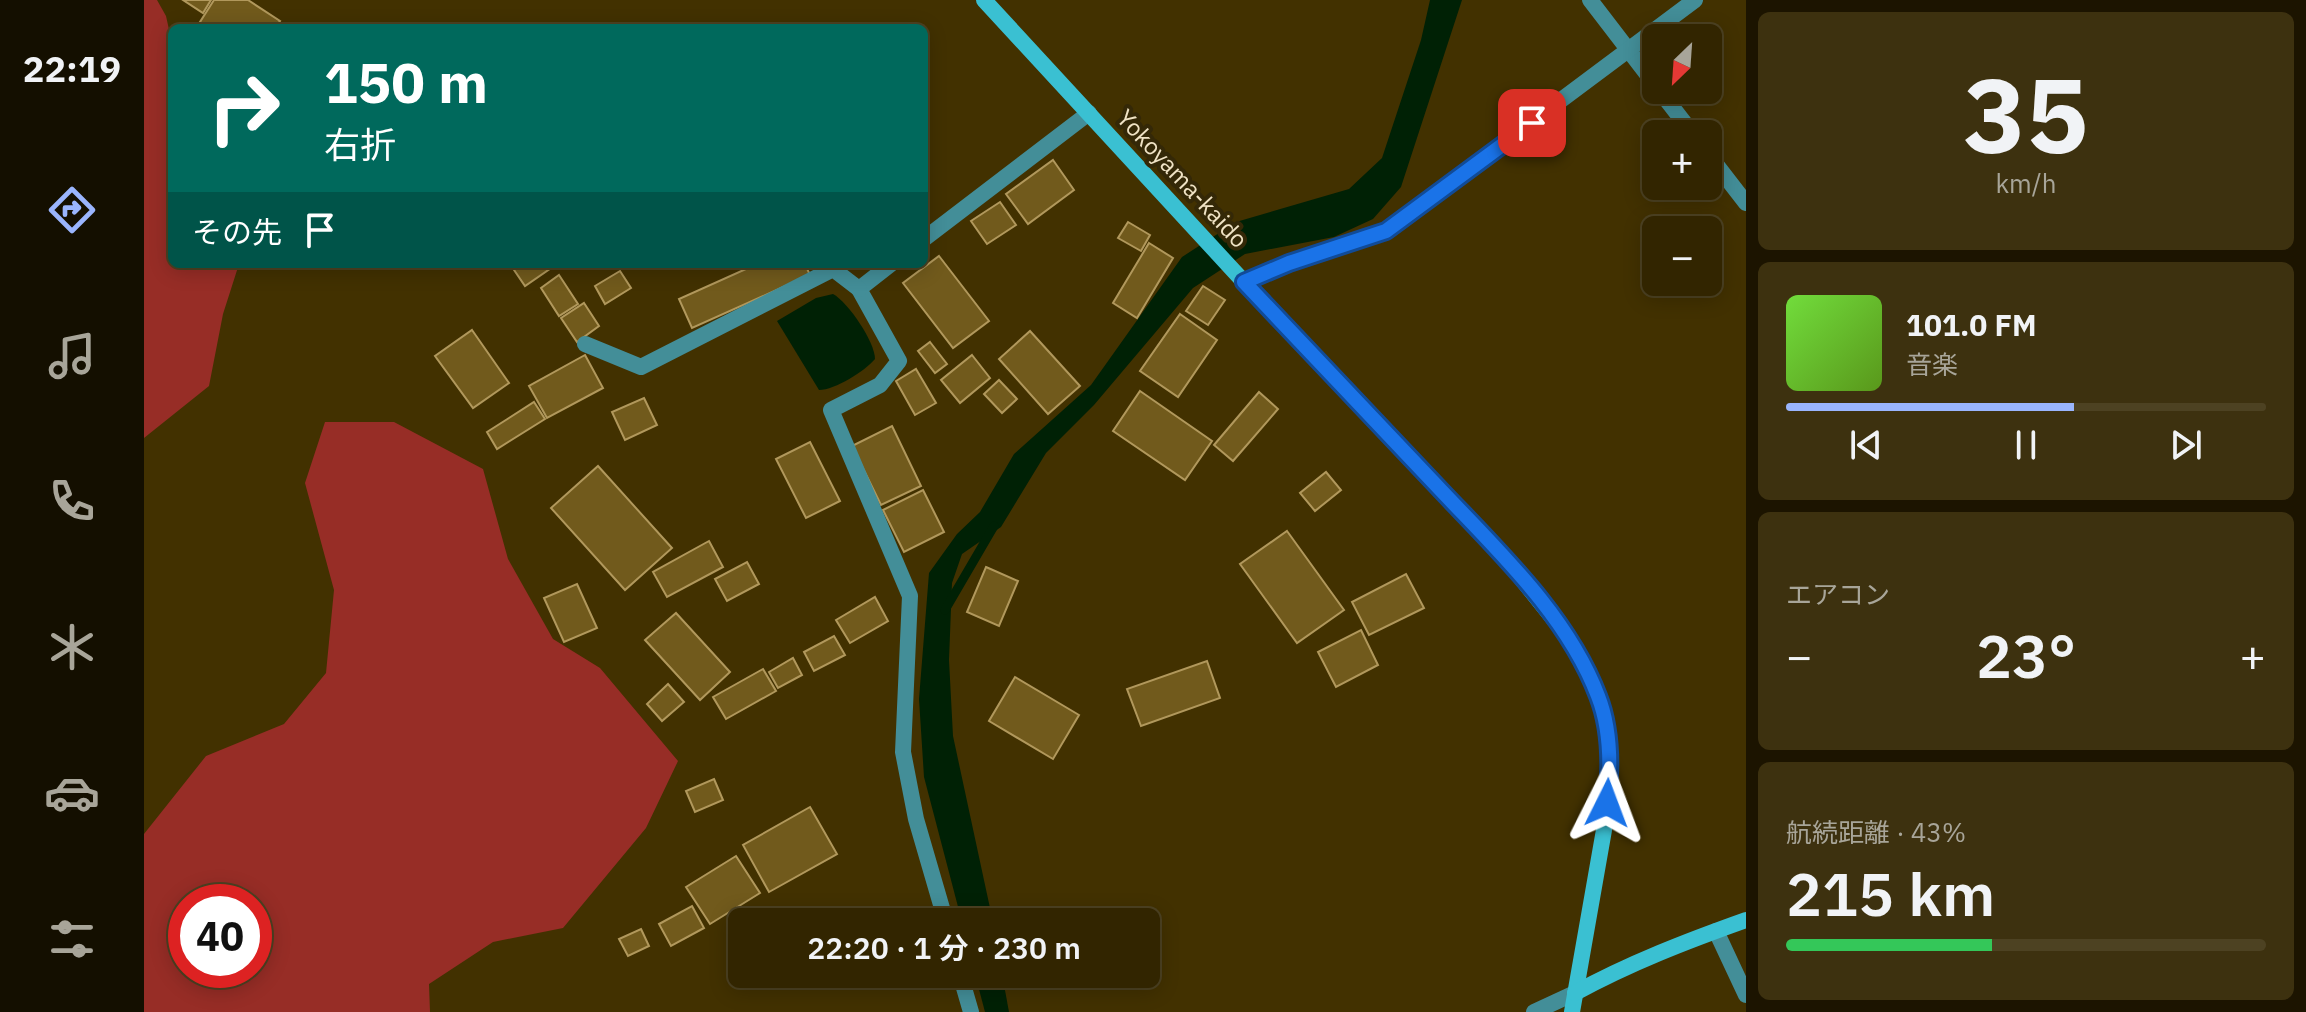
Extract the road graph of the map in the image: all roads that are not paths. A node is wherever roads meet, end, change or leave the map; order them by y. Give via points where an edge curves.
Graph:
1 (984, 0) edge
2 (1590, 0) edge
3 (1695, 0) edge
4 (1629, 51) junction
5 (1642, 68) edge
6 (1670, 104) edge
7 (1089, 113) junction
8 (1682, 120) edge
9 (1722, 172) edge
10 (1746, 203) edge
11 (928, 236) edge
12 (886, 268) edge
13 (1244, 282) junction
14 (859, 289) junction
15 (585, 344) dead end
16 (942, 908) edge
17 (1746, 920) edge
18 (1716, 931) junction
19 (964, 988) edge
20 (1575, 993) junction
21 (1746, 995) edge
22 (971, 1012) edge
23 (1534, 1012) edge
24 (1572, 1012) edge

1 - 7 street, Yokoyama-kaido
2 - 4 street
3 - 4 street
4 - 5 street
4 - 13 street via 1386,231
6 - 8 street
7 - 11 street
7 - 13 street, Yokoyama-kaido
9 - 10 street
12 - 14 street
13 - 20 street, Yokoyama-kaido via 1504,557 1580,656 1608,734 1610,777
14 - 15 street via 833,269 641,367
14 - 16 street via 899,361 880,385 831,410 910,596 903,752
17 - 18 street
18 - 20 street
18 - 21 street
19 - 22 street
20 - 23 street
20 - 24 street, Yokoyama-kaido

